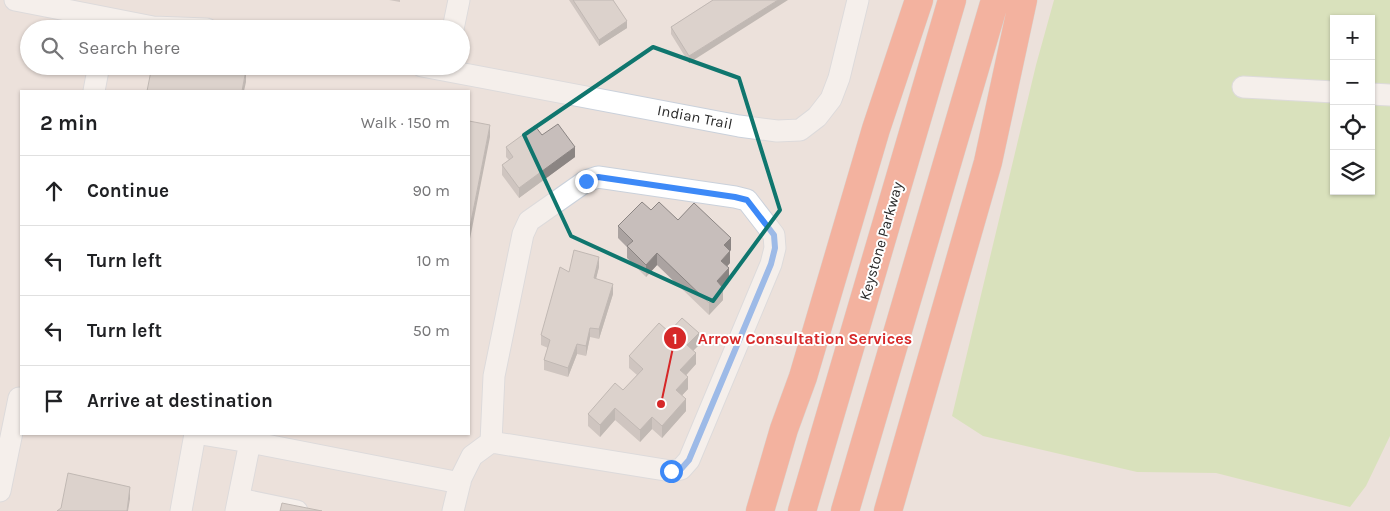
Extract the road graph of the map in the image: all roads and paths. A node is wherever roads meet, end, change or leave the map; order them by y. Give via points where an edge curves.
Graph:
1 (15, 0) edge
2 (459, 0) edge
3 (858, 0) edge
4 (919, 0) edge
5 (952, 0) edge
6 (995, 0) edge
7 (1023, 0) edge
8 (108, 9) edge
9 (136, 20) edge
10 (455, 20) edge
11 (470, 73) edge
12 (97, 75) edge
13 (1243, 86) dead end
14 (94, 90) edge
15 (1330, 92) edge
16 (1375, 94) edge
17 (1390, 95) edge
18 (20, 398) edge
19 (195, 435) edge
20 (214, 435) edge
21 (251, 438) edge
22 (491, 442) junction
23 (460, 483) junction
24 (0, 491) edge
25 (237, 505) edge
26 (266, 508) edge
27 (181, 511) edge
28 (297, 511) edge
29 (453, 511) edge
30 (760, 511) edge
31 (802, 511) edge
32 (845, 511) edge
33 (888, 511) edge

1 - 8 street
2 - 10 street
3 - 11 street, Indian Trail via 831,100 800,130 777,131 739,126
4 - 30 highway via 876,129
5 - 31 highway, Keystone Parkway
6 - 32 highway
7 - 33 highway via 988,162
8 - 9 street
12 - 14 street
13 - 15 street
16 - 17 street
18 - 24 street
19 - 27 street
20 - 21 street
21 - 23 street
21 - 25 street
22 - 22 street via 494,376 523,234 529,221 586,181 598,177 747,200 774,235 775,248 689,460 681,469 671,471
22 - 23 street via 472,456
23 - 29 street
25 - 26 street
26 - 28 street

